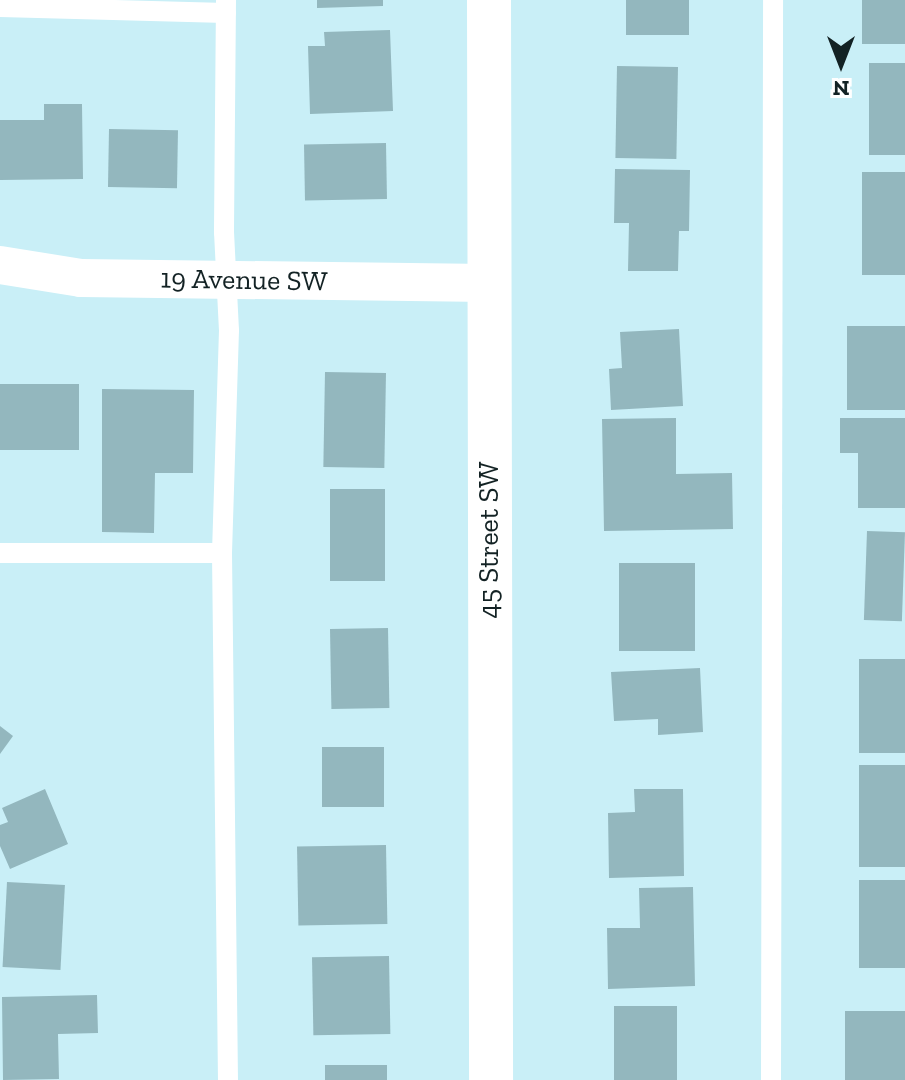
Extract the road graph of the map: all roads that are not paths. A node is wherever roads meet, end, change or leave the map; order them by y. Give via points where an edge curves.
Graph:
1 (489, 0) edge
2 (773, 0) edge
3 (226, 6) edge
4 (0, 7) edge
5 (0, 265) edge
6 (227, 280) junction
7 (488, 283) junction
8 (0, 553) edge
9 (222, 553) junction
10 (228, 1080) edge
11 (491, 1080) edge
12 (771, 1080) edge

1 - 7 street, 45 Street SW
2 - 12 lane
3 - 4 lane
3 - 6 lane
5 - 6 street, 19 Avenue SW via 81,278
6 - 7 street, 19 Avenue SW
6 - 9 lane
7 - 11 street, 45 Street SW
8 - 9 lane
9 - 10 lane

